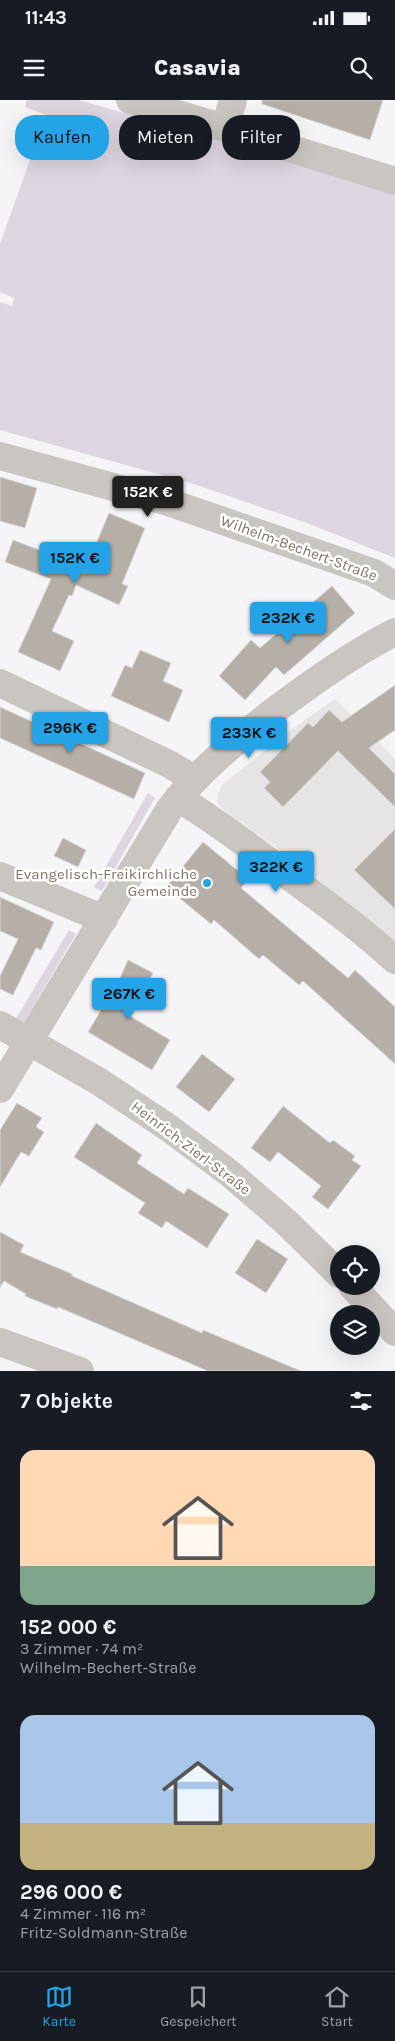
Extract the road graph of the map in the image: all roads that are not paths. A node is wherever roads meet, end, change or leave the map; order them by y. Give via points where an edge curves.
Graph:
1 (130, 100) edge
2 (233, 100) edge
3 (229, 115) edge
4 (222, 127) edge
5 (300, 151) edge
6 (395, 181) edge
7 (0, 456) edge
8 (395, 586) edge
9 (395, 632) edge
10 (0, 683) edge
11 (186, 789) junction
12 (0, 876) edge
13 (104, 918) junction
14 (395, 960) edge
15 (0, 1025) edge
16 (29, 1040) junction
17 (0, 1089) edge
18 (330, 1265) edge
19 (360, 1295) edge
20 (395, 1332) edge
21 (0, 1342) edge
22 (80, 1371) edge

1 - 4 street
2 - 3 street
5 - 6 street
7 - 8 street, Wilhelm-Bechert-Straße via 196,511 374,573
9 - 11 street via 339,664 296,695 250,730
10 - 11 street via 169,764
11 - 13 street
11 - 14 street via 202,813 331,907
12 - 13 street
13 - 16 street
15 - 16 street, Heinrich-Zierl-Straße
16 - 17 street
16 - 18 street, Heinrich-Zierl-Straße via 166,1126 228,1172
19 - 20 street
21 - 22 street

